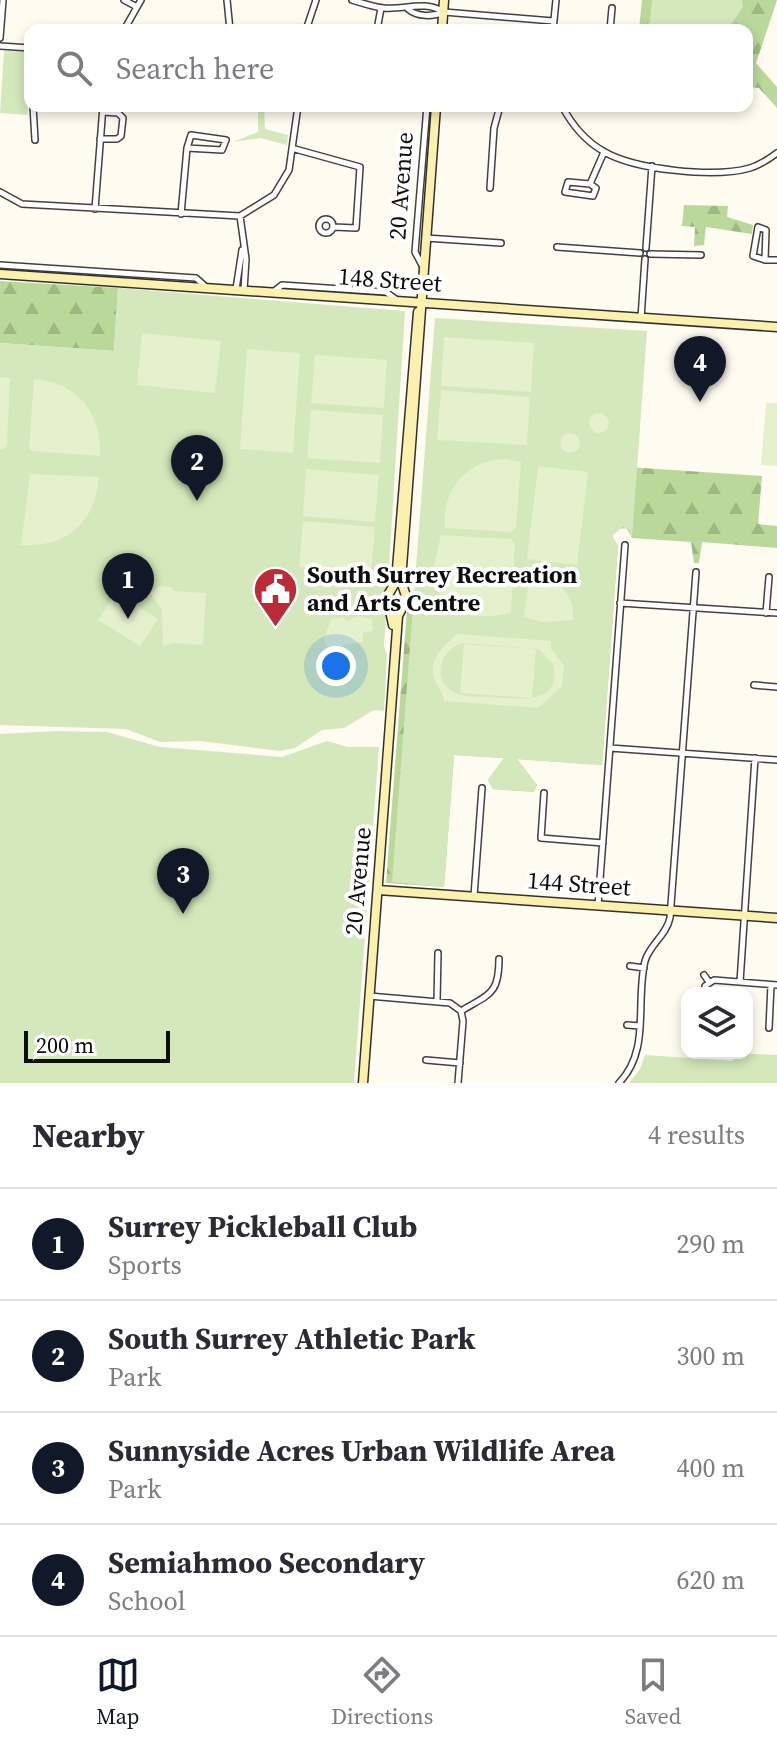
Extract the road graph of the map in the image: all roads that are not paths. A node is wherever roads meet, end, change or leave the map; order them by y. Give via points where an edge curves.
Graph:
1 (3, 0) edge
2 (124, 0) edge
3 (141, 0) edge
4 (227, 0) edge
5 (316, 0) edge
6 (352, 0) edge
7 (444, 0) edge
8 (556, 0) edge
9 (137, 7) junction
10 (381, 8) junction
11 (612, 8) dead end
12 (444, 12) junction
13 (553, 21) joint
14 (127, 24) edge
15 (229, 24) edge
16 (308, 24) edge
17 (378, 24) edge
18 (443, 24) edge
19 (611, 24) edge
20 (0, 38) edge
21 (0, 46) edge
22 (24, 48) edge
23 (33, 112) edge
24 (102, 112) edge
25 (114, 112) edge
26 (298, 112) edge
27 (427, 112) edge
28 (436, 112) edge
29 (498, 112) edge
30 (566, 112) edge
31 (100, 139) junction
32 (35, 140) dead end
33 (187, 148) junction
34 (295, 149) junction
35 (604, 152) junction
36 (777, 153) edge
37 (652, 166) junction
38 (590, 184) junction
39 (490, 188) dead end
40 (0, 192) edge
41 (95, 209) junction
42 (181, 214) junction
43 (240, 216) junction
44 (334, 227) dead end
45 (426, 238) junction
46 (501, 243) dead end
47 (557, 247) dead end
48 (647, 254) junction
49 (701, 255) dead end
50 (765, 260) junction
51 (777, 260) edge
52 (0, 265) edge
53 (424, 268) junction
54 (0, 274) edge
55 (207, 287) junction
56 (240, 290) junction
57 (421, 302) junction
58 (641, 319) junction
59 (777, 327) edge
60 (625, 545) dead end
61 (696, 572) dead end
62 (769, 577) dead end
63 (402, 589) junction
64 (391, 590) junction
65 (620, 603) junction
66 (389, 605) junction
67 (402, 607) junction
68 (694, 608) junction
69 (766, 613) junction
70 (777, 613) edge
71 (393, 682) junction
72 (754, 685) dead end
73 (777, 687) edge
74 (610, 748) junction
75 (682, 753) junction
76 (755, 758) junction
77 (777, 760) edge
78 (482, 788) dead end
79 (544, 793) dead end
80 (603, 843) junction
81 (378, 890) junction
82 (474, 897) junction
83 (598, 906) junction
84 (671, 911) junction
85 (745, 916) junction
86 (777, 918) edge
87 (438, 953) dead end
88 (499, 959) dead end
89 (630, 966) dead end
90 (644, 968) junction
91 (704, 975) dead end
92 (711, 981) junction
93 (740, 982) junction
94 (774, 985) edge
95 (708, 987) edge
96 (369, 996) junction
97 (437, 1001) junction
98 (461, 1011) junction
99 (627, 1025) dead end
100 (640, 1026) junction
101 (769, 1028) dead end
102 (426, 1060) dead end
103 (460, 1063) junction
104 (363, 1083) edge
105 (458, 1083) edge
106 (619, 1083) edge

1 - 20 street
2 - 9 street
3 - 9 street
4 - 15 street
5 - 16 street
6 - 10 street
7 - 12 street
8 - 13 street
9 - 14 street
10 - 12 street
10 - 17 street
11 - 19 street
12 - 13 street
12 - 18 street
21 - 22 street
23 - 32 street
24 - 31 street
25 - 31 street via 123,118 121,136
26 - 34 street
27 - 53 street, 20 Avenue via 415,252
28 - 45 street, 20 Avenue
29 - 39 street
30 - 35 street via 577,130
31 - 41 street
33 - 33 street via 191,135 226,140 222,150
33 - 42 street
34 - 43 street via 274,195
34 - 44 street via 360,167 356,228
35 - 37 street
35 - 38 street
36 - 37 street via 751,168 730,171
37 - 48 street
38 - 38 street via 596,188 593,196 565,192 568,182
40 - 41 street via 22,204
41 - 42 street
42 - 43 street
43 - 56 street
45 - 46 street
45 - 53 street, 20 Avenue
47 - 48 street
48 - 49 street
48 - 58 street
50 - 50 street via 766,230 758,227 753,256
50 - 51 street
52 - 55 street via 196,278
53 - 57 street, 20 Avenue
54 - 55 street, 148 Street
55 - 56 street, 148 Street
56 - 57 street, 148 Street
57 - 58 street, 148 Street
57 - 63 street, 20 Avenue
57 - 64 street, 20 Avenue via 415,323 396,581
58 - 59 street, 148 Street
60 - 65 street
61 - 68 street
62 - 69 street
63 - 64 street
63 - 67 street via 407,599
64 - 66 street
65 - 68 street
65 - 74 street
66 - 67 street
66 - 71 street, 20 Avenue
67 - 71 street, 20 Avenue
68 - 69 street
68 - 75 street
69 - 70 street
71 - 81 street, 20 Avenue
72 - 73 street
74 - 75 street
74 - 80 street
75 - 76 street
75 - 84 street
76 - 77 street
76 - 85 street
78 - 82 street
79 - 80 street via 541,838
80 - 83 street
81 - 82 street, 144 Street
81 - 96 street, 20 Avenue
82 - 83 street, 144 Street
83 - 84 street, 144 Street
84 - 85 street, 144 Street
84 - 90 street
85 - 86 street, 144 Street
85 - 93 street
87 - 97 street
88 - 98 street via 493,993
89 - 90 street
90 - 100 street
91 - 92 street
92 - 93 street
92 - 95 street
93 - 94 street
94 - 101 street
96 - 97 street
96 - 104 street, 20 Avenue
97 - 98 street
98 - 103 street
99 - 100 street
100 - 106 street via 638,1055
102 - 103 street
103 - 105 street

